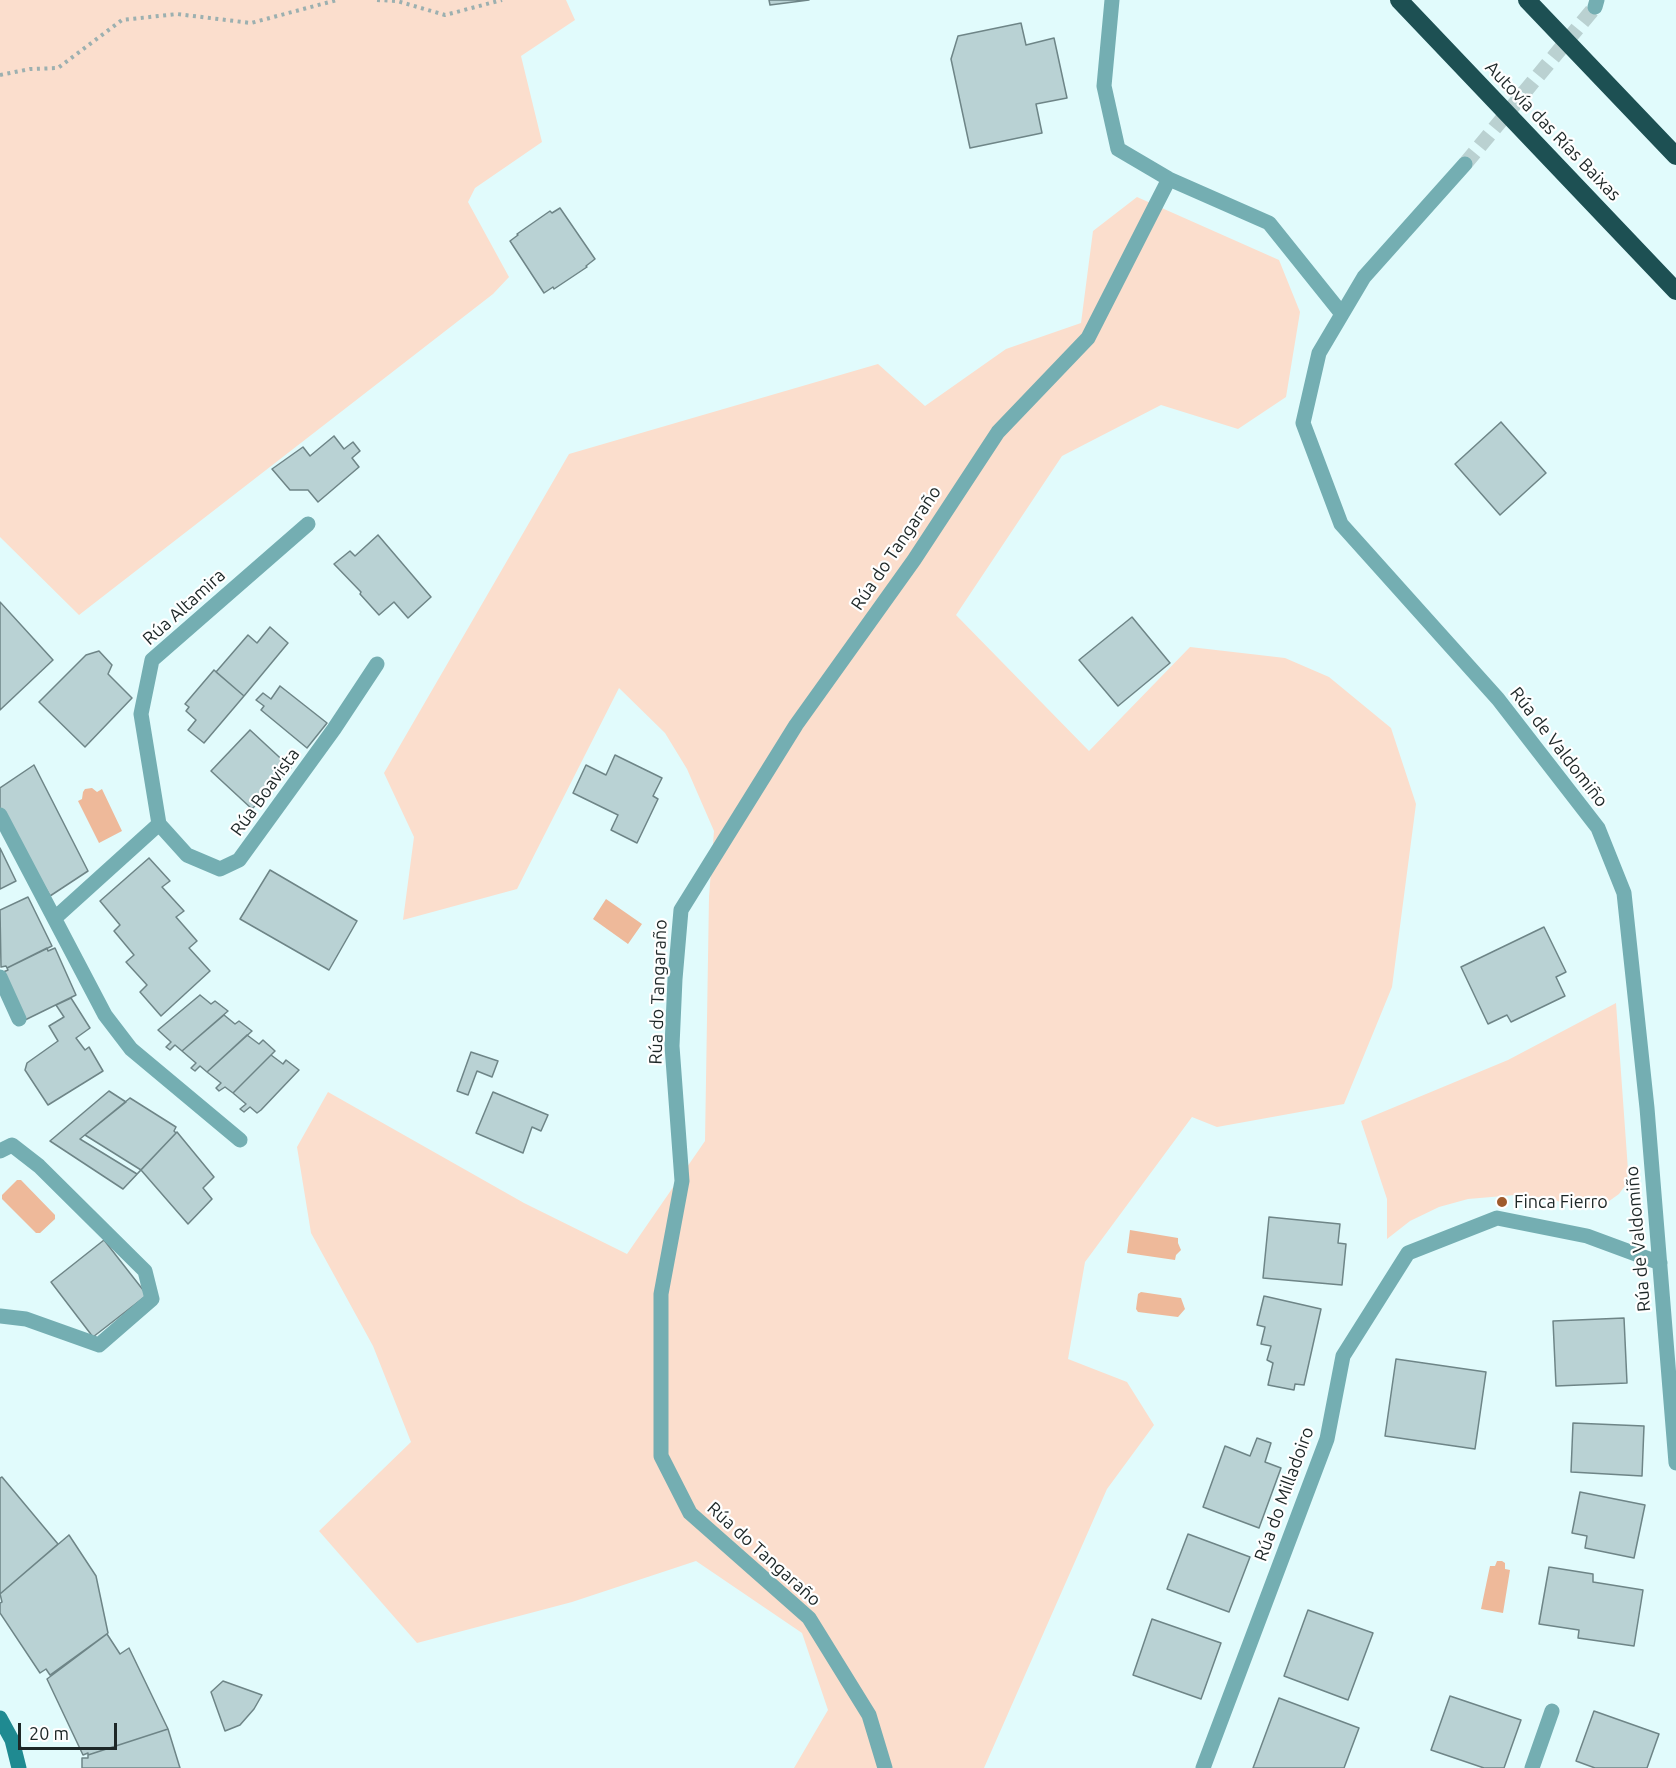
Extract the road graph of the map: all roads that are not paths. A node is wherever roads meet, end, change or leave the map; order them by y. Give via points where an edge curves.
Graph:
1 (1112, 0) edge
2 (1399, 0) edge
3 (1527, 0) edge
4 (1676, 156) edge
5 (1465, 164) tunnel mouth
6 (1169, 179) junction
7 (1676, 291) edge
8 (1342, 314) junction
9 (308, 524) dead end
10 (377, 664) dead end
11 (0, 815) edge
12 (159, 824) junction
13 (55, 918) junction
14 (0, 977) edge
15 (19, 1019) dead end
16 (240, 1140) dead end
17 (0, 1151) edge
18 (1660, 1263) junction
19 (0, 1316) edge
20 (1676, 1463) edge
21 (1552, 1711) dead end
22 (0, 1718) edge
23 (19, 1768) edge
24 (885, 1768) edge
25 (1203, 1768) edge
26 (1532, 1768) edge

1 - 6 street via 1104,86 1119,149
2 - 7 highway, Autovía das Rías Baixas
3 - 4 highway
5 - 8 street, Rúa de Valdomiño via 1364,277
6 - 8 street via 1269,223
6 - 24 street, Rúa do Tangaraño via 1088,339 998,432 914,560 796,725 681,910 672,1046 682,1181 661,1294 661,1456 690,1513 809,1618 868,1715
8 - 18 street, Rúa de Valdomiño via 1319,353 1303,423 1341,524 1498,699 1598,828 1624,893
9 - 12 street, Rúa Altamira via 152,660 141,714
10 - 12 street, Rúa Boavista via 239,860 220,869 187,855
11 - 13 street
12 - 13 street
13 - 16 street via 105,1015 131,1049
14 - 15 street
17 - 19 street via 12,1146 39,1166 145,1271 152,1299 99,1346 26,1319
18 - 20 street, Rúa de Valdomiño
18 - 25 street, Rúa do Milladoiro via 1587,1236 1497,1218 1408,1253 1343,1356 1327,1439
21 - 26 street
22 - 23 street via 12,1740

